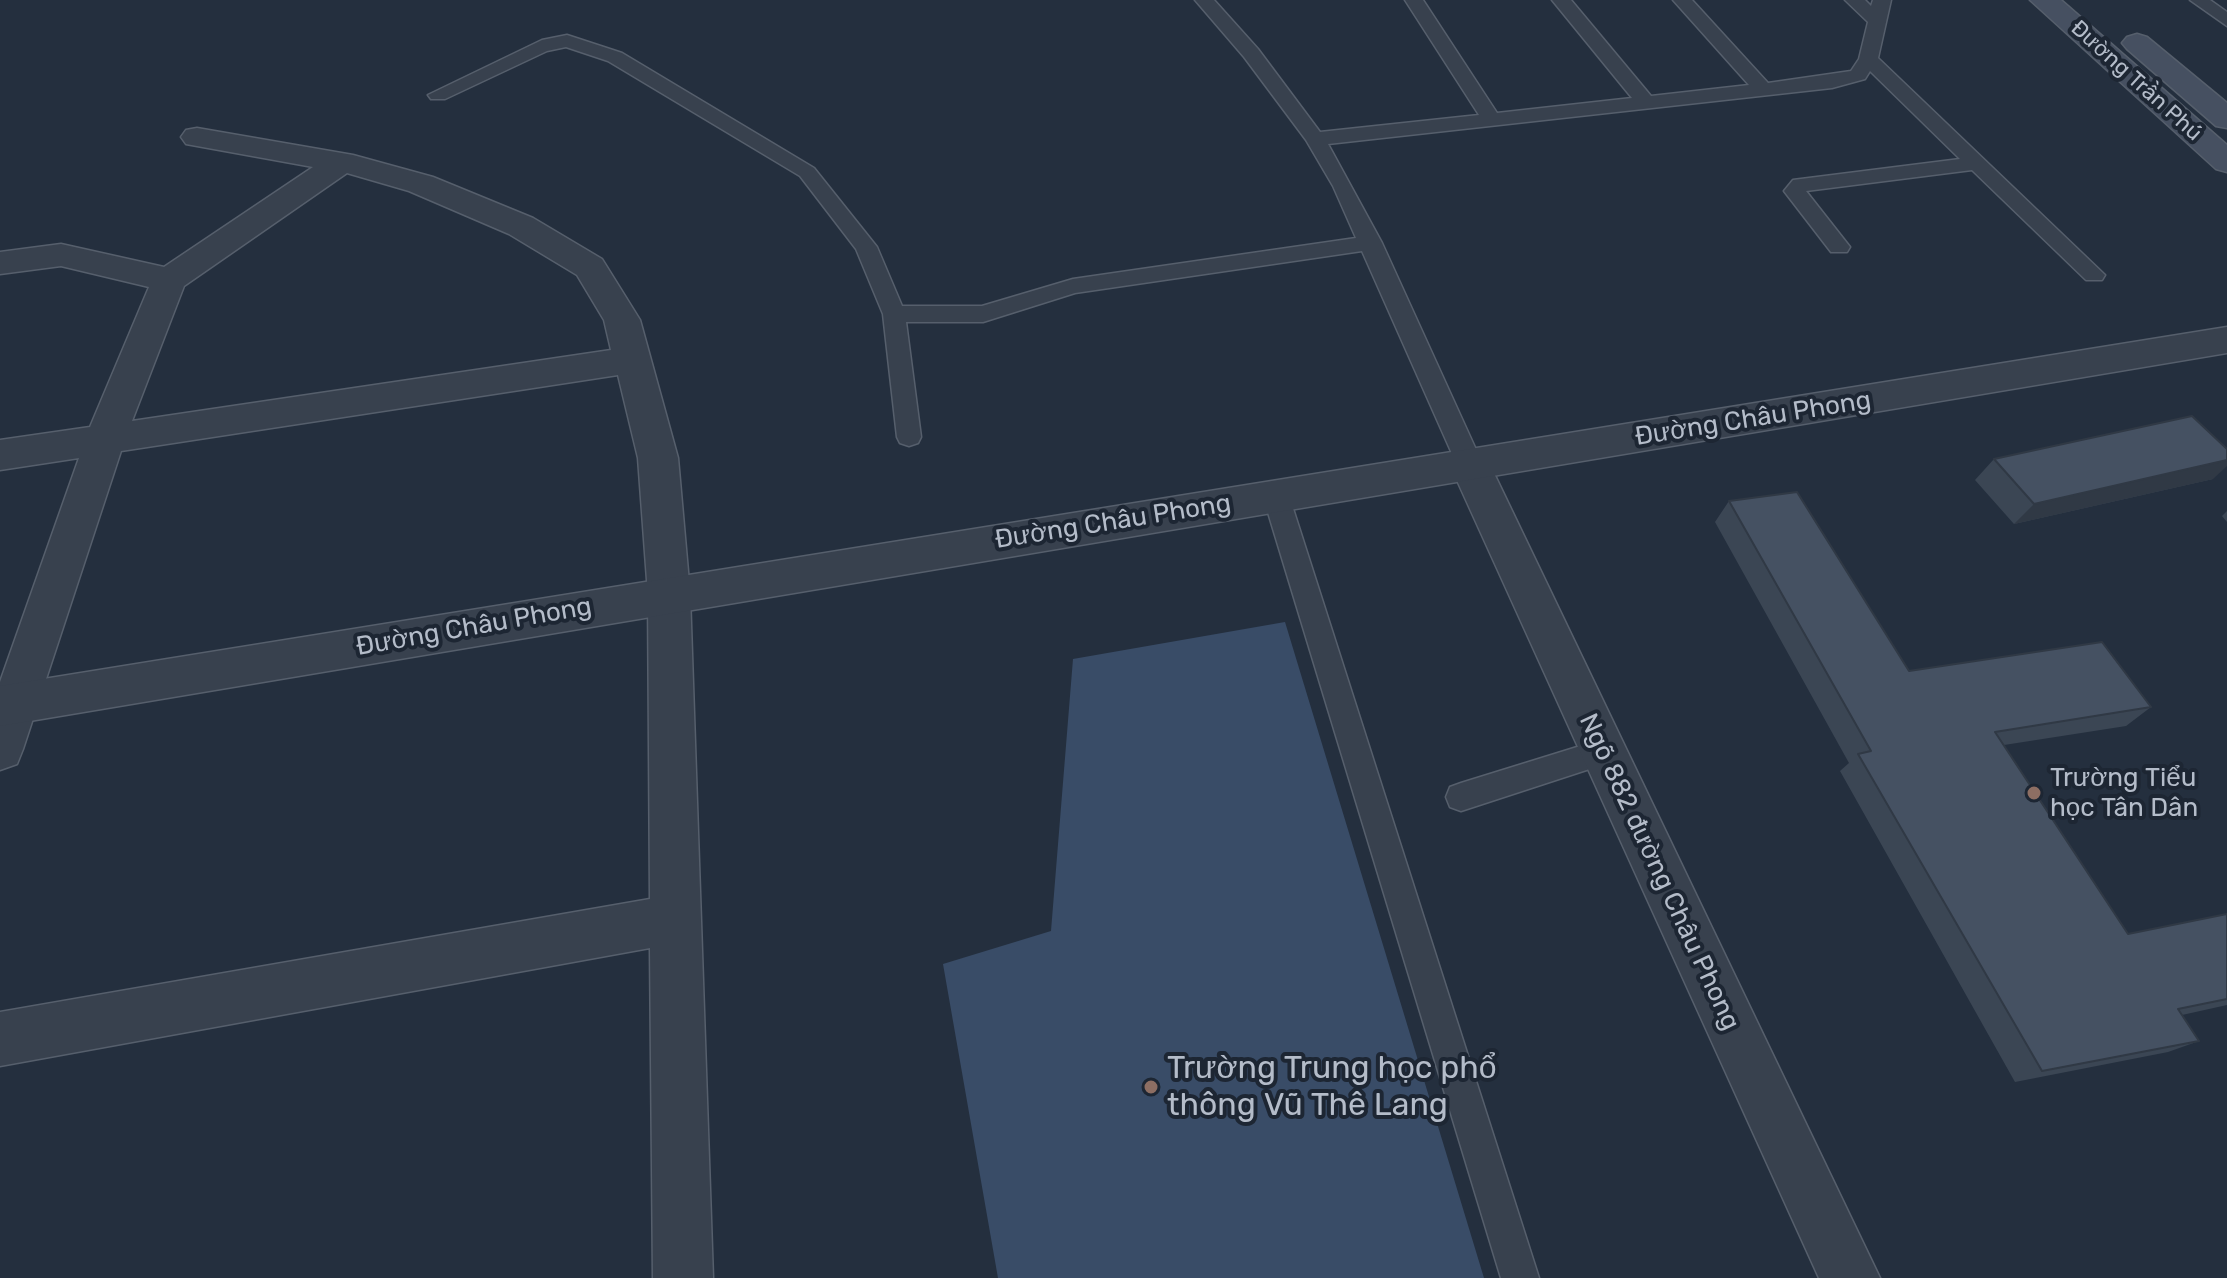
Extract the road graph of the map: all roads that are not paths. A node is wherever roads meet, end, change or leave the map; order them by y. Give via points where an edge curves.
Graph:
1 (1204, 0) edge
2 (1414, 0) edge
3 (1561, 0) edge
4 (1682, 0) edge
5 (1854, 0) edge
6 (1882, 0) edge
7 (2044, 0) edge
8 (2086, 0) edge
9 (2199, 0) edge
10 (2227, 21) edge
11 (1879, 23) junction
12 (1868, 59) junction
13 (1763, 89) junction
14 (438, 95) dead end
15 (1646, 102) junction
16 (2224, 113) edge
17 (1491, 119) junction
18 (197, 137) dead end
19 (1315, 139) junction
20 (342, 162) junction
21 (2227, 162) edge
22 (1975, 163) junction
23 (1371, 243) junction
24 (1839, 247) dead end
25 (0, 263) edge
26 (2094, 275) dead end
27 (169, 280) junction
28 (894, 314) junction
29 (2227, 340) edge
30 (634, 360) junction
31 (909, 437) dead end
32 (105, 439) junction
33 (0, 455) edge
34 (1470, 465) junction
35 (1276, 496) junction
36 (669, 594) junction
37 (8, 705) edge
38 (0, 749) edge
39 (1603, 752) junction
40 (1461, 797) dead end
41 (675, 919) junction
42 (0, 1039) edge
43 (683, 1278) edge
44 (1520, 1278) edge
45 (1850, 1278) edge

1 - 19 lane
2 - 17 lane
3 - 15 lane
4 - 13 lane
5 - 11 lane
6 - 11 lane
7 - 21 main road, Đường Trần Phú
8 - 16 main road, Đường Trần Phú
9 - 10 lane
11 - 12 lane
12 - 13 lane via 1858,75
12 - 22 lane
13 - 15 lane
14 - 28 lane via 542,46 567,41 615,57 807,172 866,247
15 - 17 lane
17 - 19 lane
18 - 20 street
19 - 23 lane
20 - 27 street
20 - 30 street via 421,184 521,226 590,267 622,320
22 - 24 lane via 1800,185 1794,191
22 - 26 lane
23 - 28 lane via 1073,286 983,314
23 - 34 lane
25 - 27 street via 61,255
27 - 32 street
28 - 31 lane
29 - 34 street, Đường Châu Phong
30 - 32 street
30 - 36 street via 658,458
32 - 33 street
32 - 37 street
34 - 35 street, Đường Châu Phong
34 - 39 street, Ngõ 882 đường Châu Phong
35 - 36 street, Đường Châu Phong
35 - 44 lane
36 - 37 street, Đường Châu Phong
36 - 41 street
37 - 38 street
39 - 40 lane
39 - 45 street, Ngõ 882 đường Châu Phong
41 - 42 street
41 - 43 street

